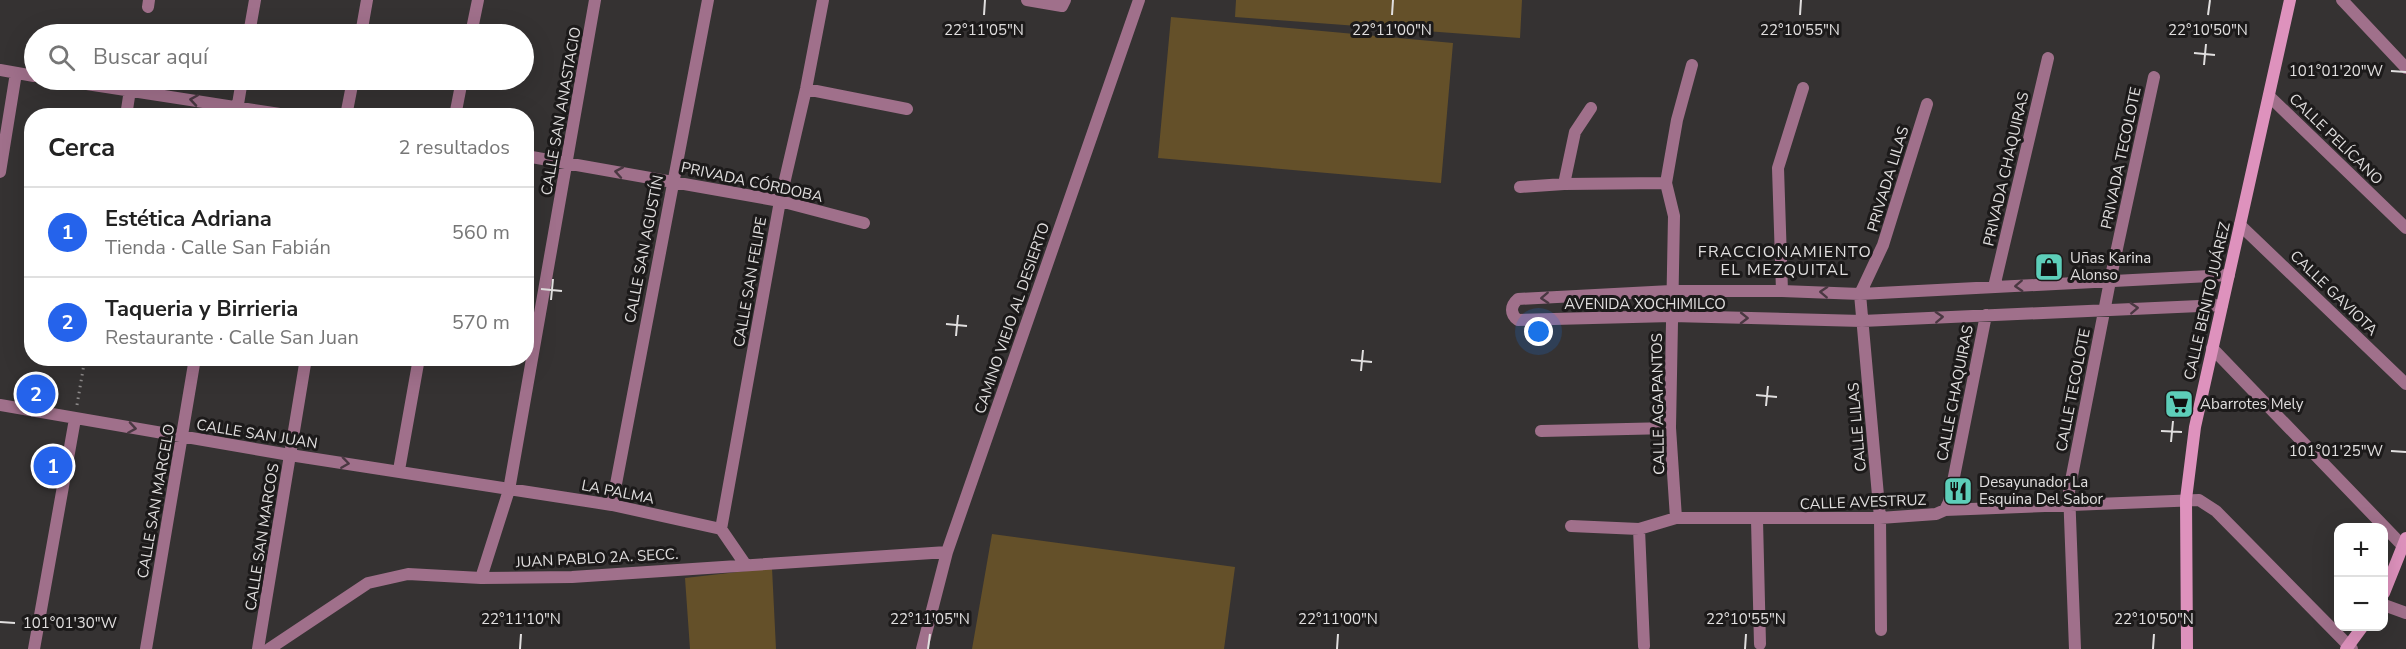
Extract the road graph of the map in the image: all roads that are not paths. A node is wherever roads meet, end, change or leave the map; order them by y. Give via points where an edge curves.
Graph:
1 (255, 0) edge
2 (367, 0) edge
3 (478, 0) edge
4 (595, 0) edge
5 (708, 0) edge
6 (823, 0) edge
7 (1027, 0) edge
8 (1139, 0) edge
9 (2290, 0) edge
10 (2342, 0) edge
11 (1063, 3) edge
12 (251, 24) edge
13 (362, 24) edge
14 (473, 24) edge
15 (2048, 58) dead end
16 (1692, 65) dead end
17 (2406, 68) edge
18 (0, 70) edge
19 (16, 73) junction
20 (24, 74) edge
21 (2154, 77) dead end
22 (1803, 88) dead end
23 (806, 89) junction
24 (130, 90) joint
25 (240, 90) edge
26 (351, 90) edge
27 (460, 90) edge
28 (2270, 97) junction
29 (1927, 104) dead end
30 (127, 108) edge
31 (222, 108) edge
32 (237, 108) edge
33 (348, 108) edge
34 (457, 108) edge
35 (1591, 108) dead end
36 (907, 110) dead end
37 (534, 157) edge
38 (567, 163) junction
39 (0, 172) edge
40 (672, 181) junction
41 (1666, 183) junction
42 (1564, 184) junction
43 (1520, 187) dead end
44 (780, 201) junction
45 (864, 223) dead end
46 (2240, 225) junction
47 (2406, 228) edge
48 (2229, 275) junction
49 (2110, 281) junction
50 (1994, 287) junction
51 (1671, 291) junction
52 (1782, 291) junction
53 (1860, 294) junction
54 (2222, 305) junction
55 (2104, 310) junction
56 (1986, 315) junction
57 (1672, 316) junction
58 (1862, 321) junction
59 (2212, 348) junction
60 (534, 349) edge
61 (194, 366) edge
62 (305, 366) edge
63 (418, 366) edge
64 (531, 366) edge
65 (2406, 384) edge
66 (0, 405) edge
67 (75, 419) junction
68 (1670, 428) junction
69 (1541, 431) dead end
70 (182, 436) junction
71 (290, 455) junction
72 (399, 470) junction
73 (509, 490) junction
74 (2186, 499) junction
75 (612, 505) junction
76 (2069, 506) junction
77 (1945, 510) junction
78 (1676, 518) junction
79 (1880, 518) junction
80 (1757, 520) junction
81 (1571, 526) dead end
82 (721, 529) junction
83 (1639, 529) junction
84 (2404, 542) edge
85 (947, 552) junction
86 (745, 564) junction
87 (481, 578) junction
88 (2388, 582) edge
89 (2388, 606) edge
90 (2406, 613) edge
91 (1881, 630) dead end
92 (2360, 631) edge
93 (1760, 644) dead end
94 (1644, 646) dead end
95 (2349, 648) edge
96 (34, 649) edge
97 (146, 649) edge
98 (258, 649) edge
99 (269, 649) edge
100 (922, 649) edge
101 (2075, 649) edge
102 (2187, 649) edge

1 - 12 street
2 - 13 street
3 - 14 street
4 - 38 street, CALLE SAN ANASTACIO
5 - 40 street, CALLE SAN AGUSTÍN
6 - 23 street, CALLE SAN FELIPE
7 - 11 street
8 - 85 street, CAMINO VIEJO AL DESIERTO
9 - 28 street, CALLE BENITO JUÁREZ
10 - 17 street
15 - 50 street, PRIVADA CHAQUIRAS
16 - 41 street
18 - 19 street
19 - 20 street
19 - 39 street
21 - 49 street, PRIVADA TECOLOTE
22 - 52 street via 1778,168
23 - 36 street
23 - 44 street, CALLE SAN FELIPE
24 - 30 street
31 -> 24 street
25 - 32 street
26 - 33 street
27 - 34 street
28 - 46 street, CALLE BENITO JUÁREZ
28 - 47 street, CALLE PELÍCANO
29 - 53 street, PRIVADA LILAS via 1883,245
35 - 42 street via 1575,132
37 - 38 street, PRIVADA CÓRDOBA
40 -> 38 street, PRIVADA CÓRDOBA
38 - 60 street, CALLE SAN ANASTACIO
40 - 44 street, PRIVADA CÓRDOBA
40 - 75 street, CALLE SAN AGUSTÍN
41 - 42 street
41 - 51 street, CALLE AGAPANTOS via 1674,216
42 - 43 street
44 - 45 street, PRIVADA CÓRDOBA
44 - 82 street, CALLE SAN FELIPE
46 - 48 street, CALLE BENITO JUÁREZ
46 - 65 street, CALLE GAVIOTA
48 - 49 street, AVENIDA XOCHIMILCO
48 - 54 street, CALLE BENITO JUÁREZ
49 -> 50 street, AVENIDA XOCHIMILCO
49 - 55 street, CALLE TECOLOTE
50 - 53 street, AVENIDA XOCHIMILCO
51 - 52 street, AVENIDA XOCHIMILCO
51 - 57 street, CALLE AGAPANTOS
51 -> 57 street, AVENIDA XOCHIMILCO via 1518,299 1512,312 1518,320
53 -> 52 street, AVENIDA XOCHIMILCO
53 - 58 street, CALLE LILAS
55 -> 54 street, AVENIDA XOCHIMILCO
54 - 59 street, CALLE BENITO JUÁREZ
55 - 56 street, AVENIDA XOCHIMILCO
55 - 76 street, CALLE TECOLOTE
58 -> 56 street, AVENIDA XOCHIMILCO
56 - 77 street, CALLE CHAQUIRAS
57 -> 58 street, AVENIDA XOCHIMILCO
57 - 68 street, CALLE AGAPANTOS
58 - 79 street, CALLE LILAS
59 - 74 street, CALLE BENITO JUÁREZ via 2195,427
59 - 84 street
61 - 70 street, CALLE SAN MARCELO
62 - 71 street, CALLE SAN MARCOS
63 - 72 street
64 - 73 street, CALLE SAN ANASTACIO
66 - 67 street, CALLE SAN JUAN
67 -> 70 street, CALLE SAN JUAN
67 - 96 street
68 - 69 street
68 - 78 street, CALLE AGAPANTOS
70 - 71 street, CALLE SAN JUAN
70 - 97 street, CALLE SAN MARCELO
71 -> 72 street, CALLE SAN JUAN
71 - 98 street, CALLE SAN MARCOS
72 - 73 street, CALLE SAN JUAN
73 - 75 street, LA PALMA
73 - 87 street, CALLE SAN ANASTACIO
74 - 76 street, CALLE AVESTRUZ
74 - 95 street, CALLE AVESTRUZ via 2199,500 2216,511
74 - 102 street, CALLE BENITO JUÁREZ
75 - 82 street, LA PALMA
76 - 77 street, CALLE AVESTRUZ
76 - 101 street, CALLE TECOLOTE
77 - 79 street, CALLE AVESTRUZ
78 - 80 street, CALLE AVESTRUZ
78 - 83 street, CALLE AVESTRUZ
79 - 80 street, CALLE AVESTRUZ
79 - 91 street, CALLE LILAS
80 - 93 street
81 - 83 street, CALLE AVESTRUZ
82 - 86 street
83 - 94 street
84 - 88 street
85 - 86 street, JUAN PABLO 2A. SECC.
85 - 100 street, CAMINO VIEJO AL DESIERTO
86 - 87 street, JUAN PABLO 2A. SECC. via 572,577
87 - 99 street, JUAN PABLO 2A. SECC. via 408,574 368,583
89 - 90 street
92 - 95 street

